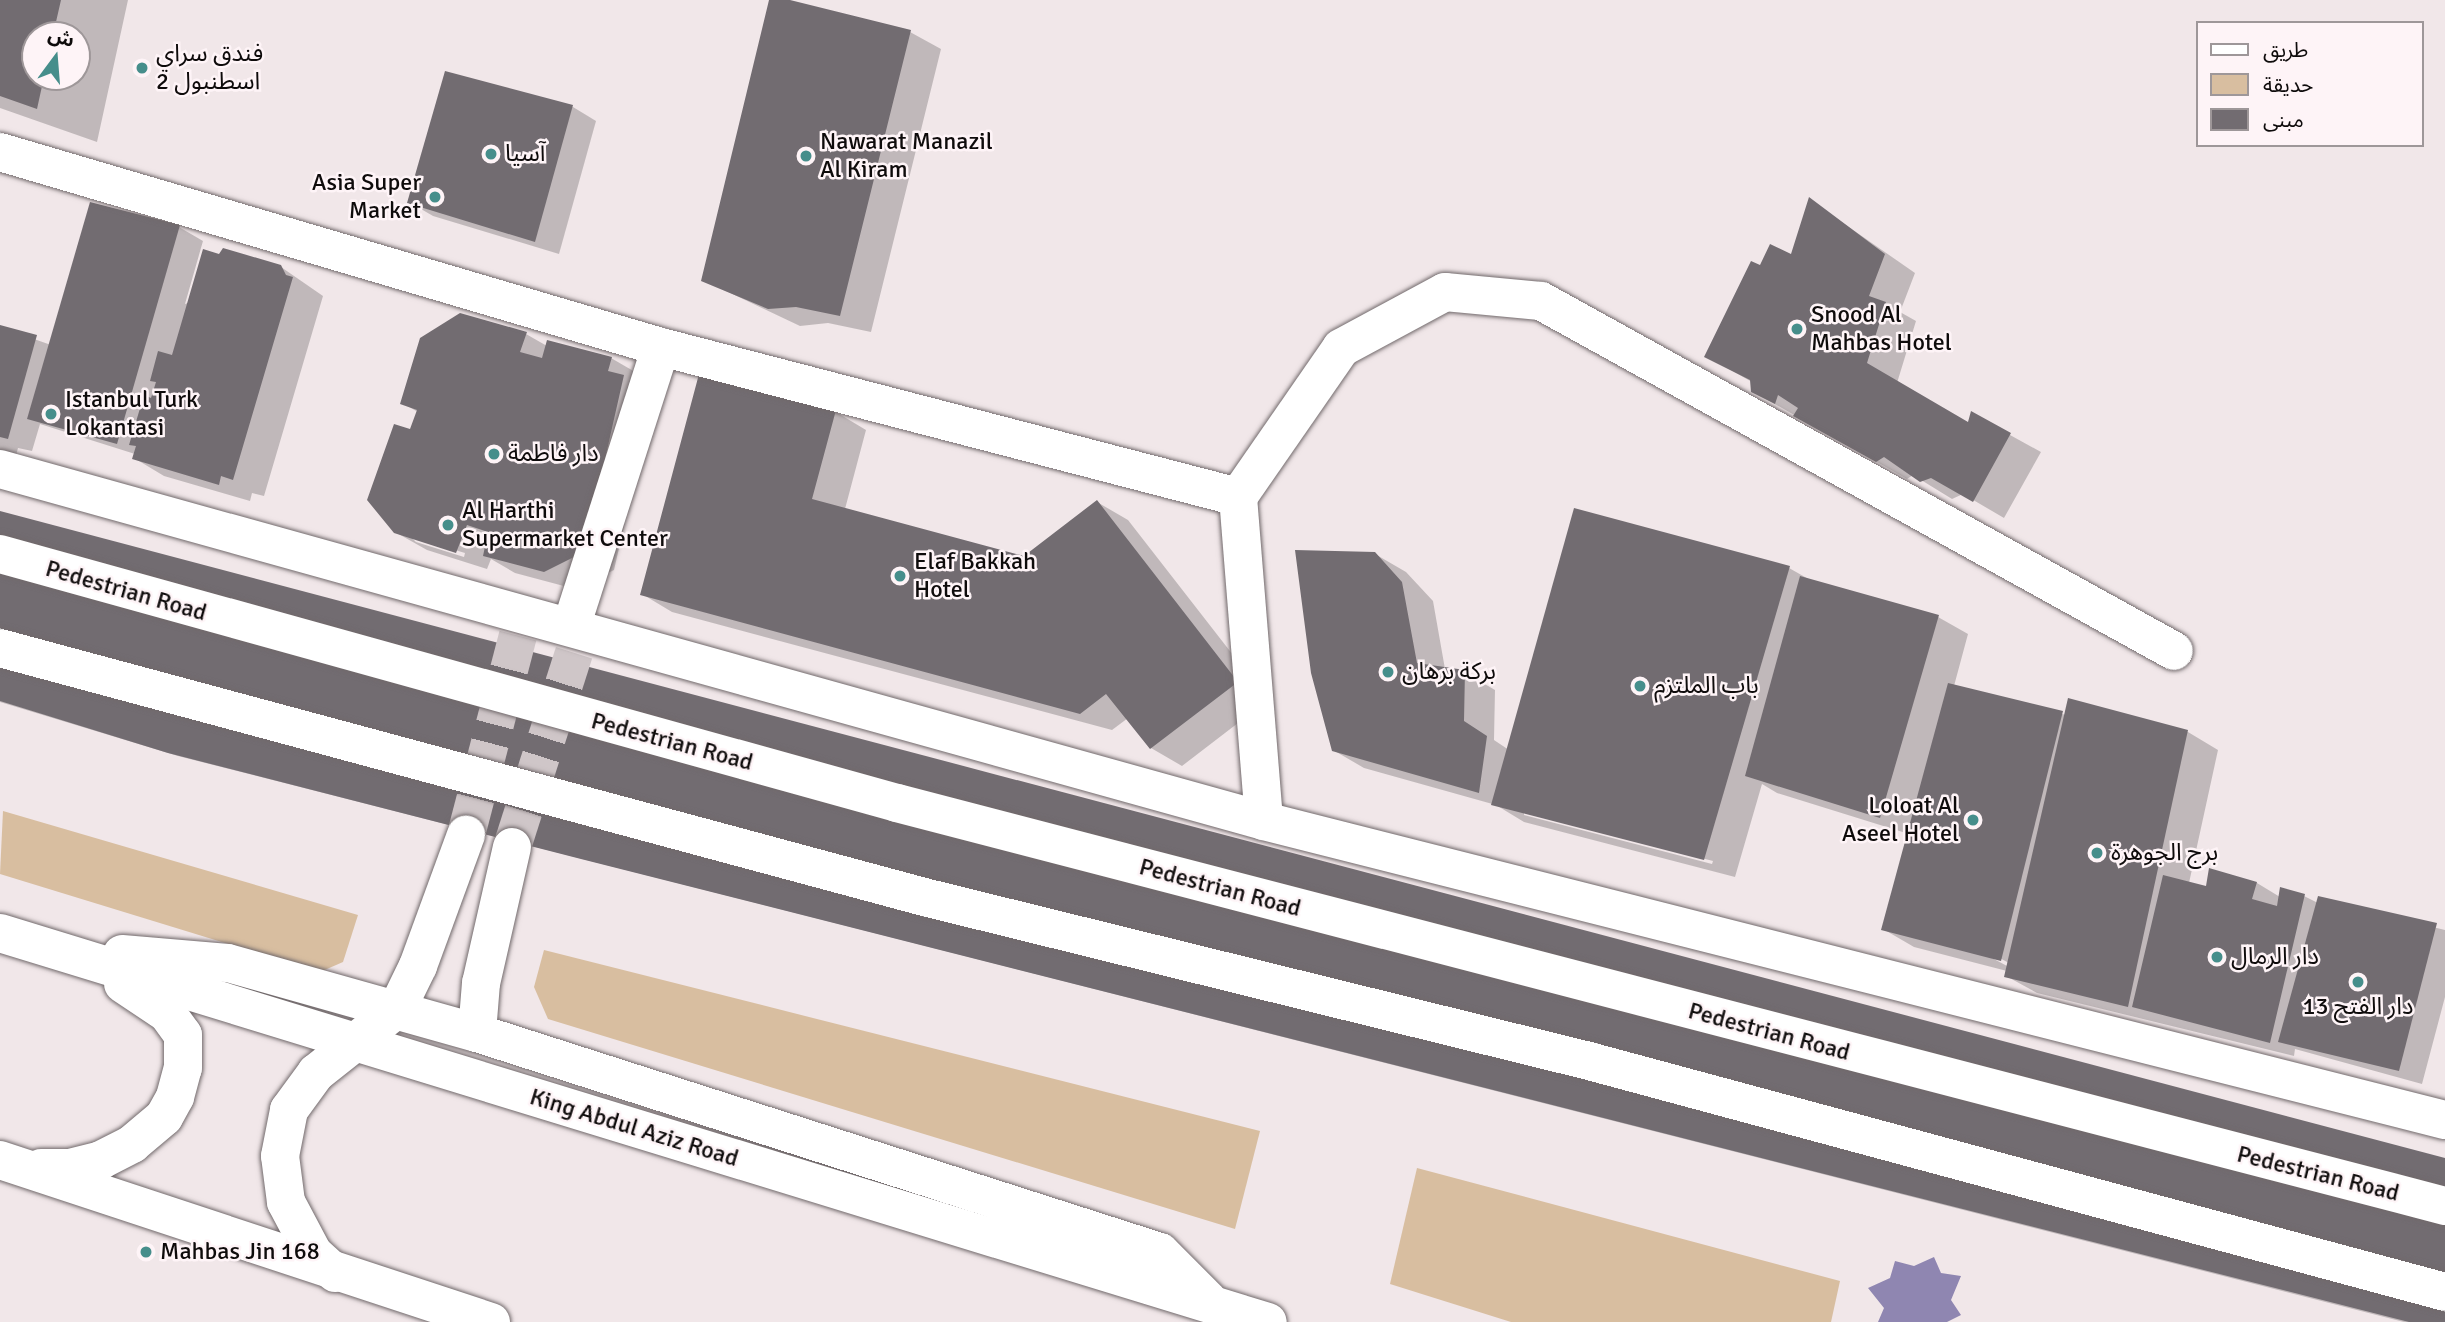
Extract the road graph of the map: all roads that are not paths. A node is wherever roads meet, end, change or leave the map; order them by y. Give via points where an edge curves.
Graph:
1 (0, 152) edge
2 (661, 347) junction
3 (0, 469) edge
4 (1238, 497) junction
5 (0, 554) edge
6 (576, 637) junction
7 (0, 648) edge
8 (2174, 651) dead end
9 (1264, 821) junction
10 (466, 835) tunnel mouth
11 (512, 847) tunnel mouth
12 (0, 933) edge
13 (47, 948) junction
14 (90, 961) junction
15 (397, 1009) junction
16 (477, 1032) junction
17 (351, 1042) junction
18 (2445, 1120) edge
19 (13, 1164) edge
20 (2445, 1206) edge
21 (335, 1273) junction
22 (2445, 1292) edge
23 (1212, 1304) junction
24 (491, 1322) edge
25 (1268, 1322) edge

1 - 2 main road
2 - 4 main road
2 - 6 main road
3 - 6 main road via 521,625
4 - 8 main road via 1341,348 1445,292 1541,302
4 - 9 main road
5 - 20 main road, Pedestrian Road via 924,810
6 - 9 main road
7 - 22 main road via 925,897 1589,1061
9 - 18 main road
10 - 15 main road via 418,967
11 - 16 main road via 481,982
12 - 13 main road, King Abdul Aziz Road
13 - 14 main road, King Abdul Aziz Road
13 - 15 main road via 228,963
14 - 17 main road, King Abdul Aziz Road
14 - 19 main road via 168,1014 183,1035 183,1068 175,1097 164,1117 132,1144 101,1160 70,1168
15 - 16 main road
15 - 17 main road
16 - 23 main road via 1160,1252
17 - 21 main road via 316,1073 289,1110 280,1156 286,1202 313,1253
17 - 23 main road, King Abdul Aziz Road
19 - 21 main road
21 - 24 main road
23 - 25 main road, King Abdul Aziz Road

